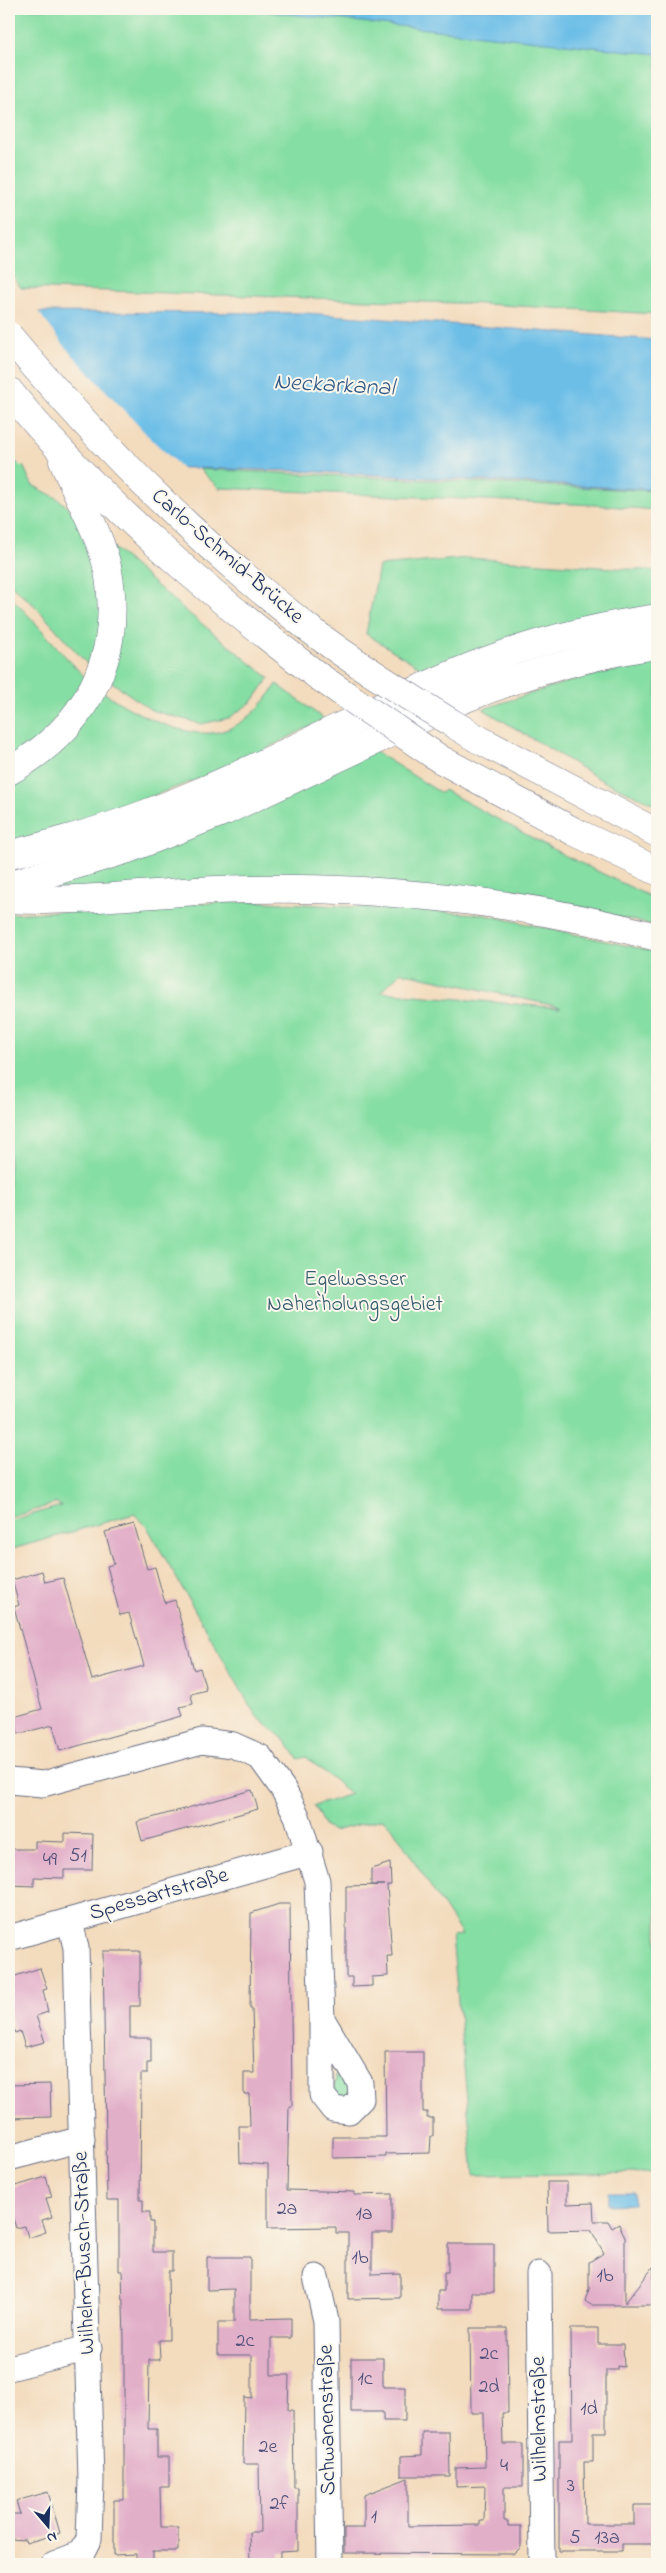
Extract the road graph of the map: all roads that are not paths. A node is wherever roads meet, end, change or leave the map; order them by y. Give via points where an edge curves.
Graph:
1 (9, 336) edge
2 (9, 392) edge
3 (56, 446) junction
4 (657, 618) edge
5 (657, 645) edge
6 (9, 771) edge
7 (657, 833) edge
8 (9, 854) edge
9 (657, 871) edge
10 (9, 885) edge
11 (9, 899) edge
12 (657, 937) edge
13 (9, 1781) edge
14 (310, 1852) junction
15 (70, 1921) junction
16 (9, 1938) edge
17 (322, 2019) dead end
18 (82, 2138) junction
19 (9, 2158) edge
20 (539, 2274) dead end
21 (316, 2277) dead end
22 (89, 2348) junction
23 (9, 2368) edge
24 (54, 2564) edge
25 (330, 2564) edge
26 (542, 2564) edge

1 - 7 highway, Carlo-Schmid-Brücke, bridge via 90,431 185,524 309,629 478,739
2 - 3 highway, Carlo-Schmid-Brücke
3 - 6 highway via 98,540 107,570 113,611 107,653 90,696 66,728 33,758
3 - 9 highway, Carlo-Schmid-Brücke, bridge via 185,570 318,676 440,758 573,831
4 - 8 highway via 578,633 514,651 447,677 207,790 114,826
5 - 10 highway via 587,659 495,686 225,811 128,849
11 - 12 highway via 44,901 226,890 314,889 399,894 539,912
13 - 14 street via 43,1784 202,1741 233,1745 260,1757 283,1789
14 - 15 street, Spessartstraße
14 - 17 street via 317,1880
15 - 16 street, Spessartstraße
15 - 18 street, Wilhelm-Busch-Straße via 76,1948
18 - 19 street
18 - 22 street, Wilhelm-Busch-Straße
20 - 26 street, Wilhelmstraße
21 - 25 street, Schwanenstraße via 326,2321
22 - 23 street
22 - 24 street, Wilhelm-Busch-Straße via 90,2539 82,2553

